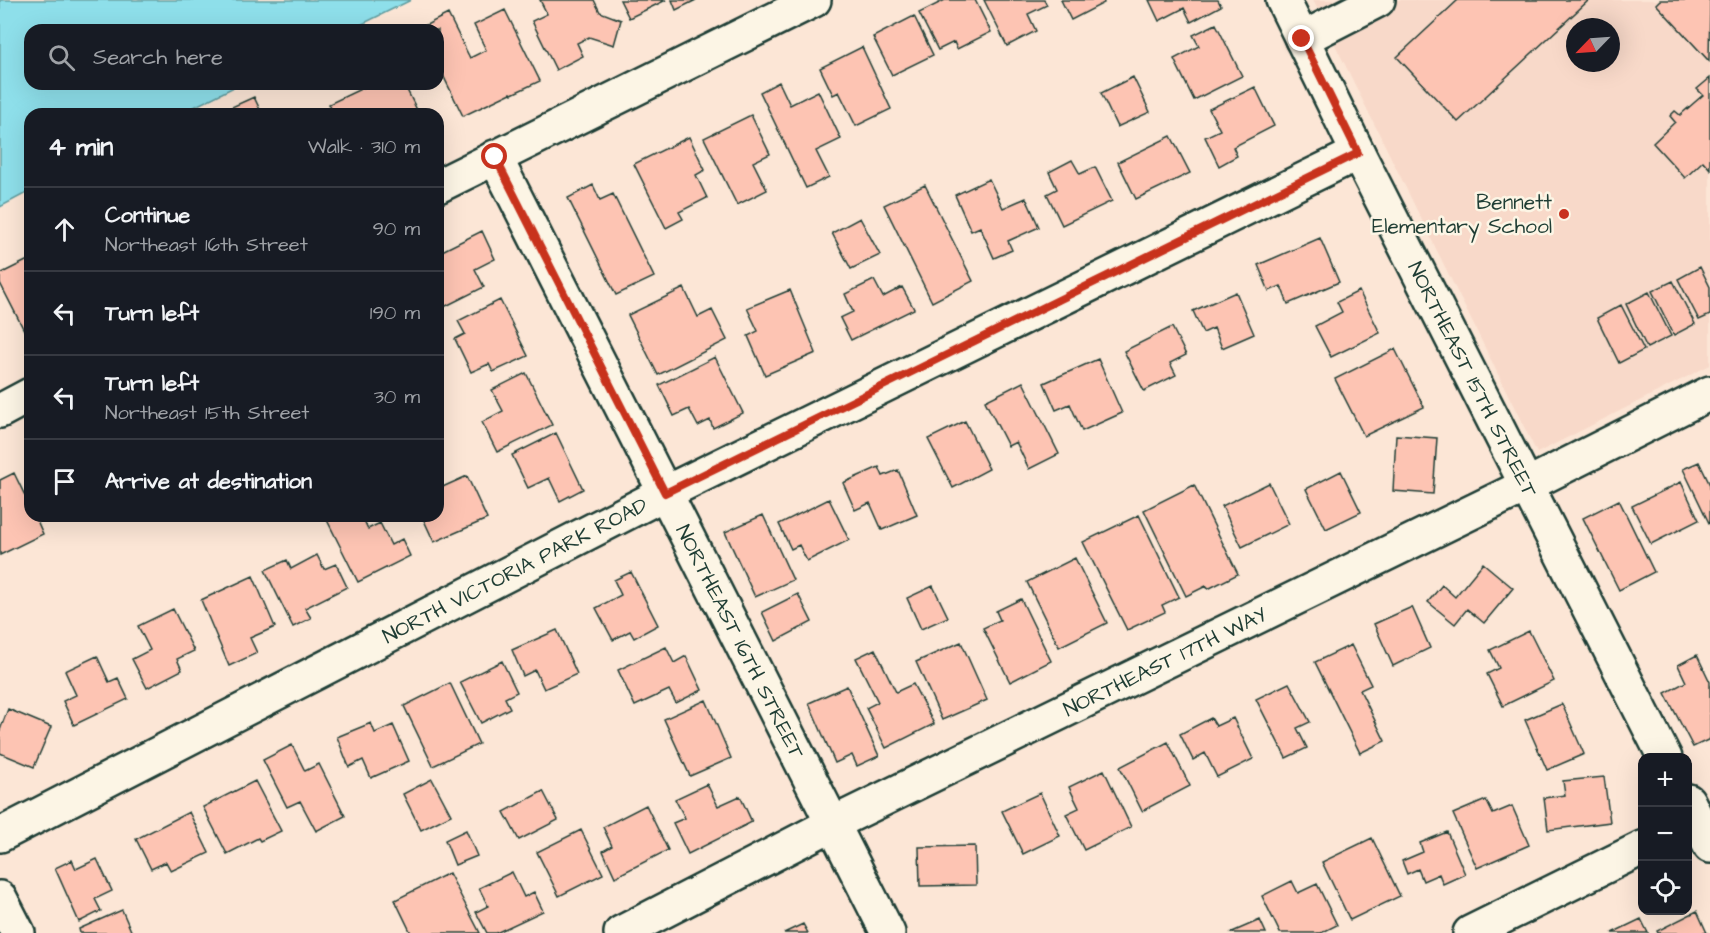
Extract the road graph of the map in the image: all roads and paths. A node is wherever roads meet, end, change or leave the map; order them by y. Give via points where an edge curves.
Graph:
1 (814, 0) edge
2 (1283, 0) edge
3 (1378, 0) edge
4 (1302, 39) junction
5 (1358, 153) junction
6 (495, 157) junction
7 (444, 183) edge
8 (1710, 393) edge
9 (24, 398) edge
10 (0, 411) edge
11 (1527, 485) junction
12 (665, 493) junction
13 (1662, 753) edge
14 (832, 824) junction
15 (0, 835) edge
16 (1638, 850) edge
17 (0, 898) edge
18 (18, 933) edge
19 (621, 933) edge
20 (888, 933) edge
21 (1470, 933) edge

1 - 6 street
2 - 4 street, NORTHEAST 15TH STREET
3 - 4 street
4 - 5 street, NORTHEAST 15TH STREET
5 - 11 street, NORTHEAST 15TH STREET
5 - 12 street, NORTH VICTORIA PARK ROAD
6 - 7 street
6 - 12 street, NORTHEAST 16TH STREET
8 - 11 street, NORTHEAST 17TH WAY
9 - 10 street
11 - 13 street, NORTHEAST 15TH STREET
11 - 14 street, NORTHEAST 17TH WAY
12 - 14 street, NORTHEAST 16TH STREET
12 - 15 street, NORTH VICTORIA PARK ROAD
14 - 19 street, NORTHEAST 17TH WAY
14 - 20 street, NORTHEAST 16TH STREET
16 - 21 street
17 - 18 street

